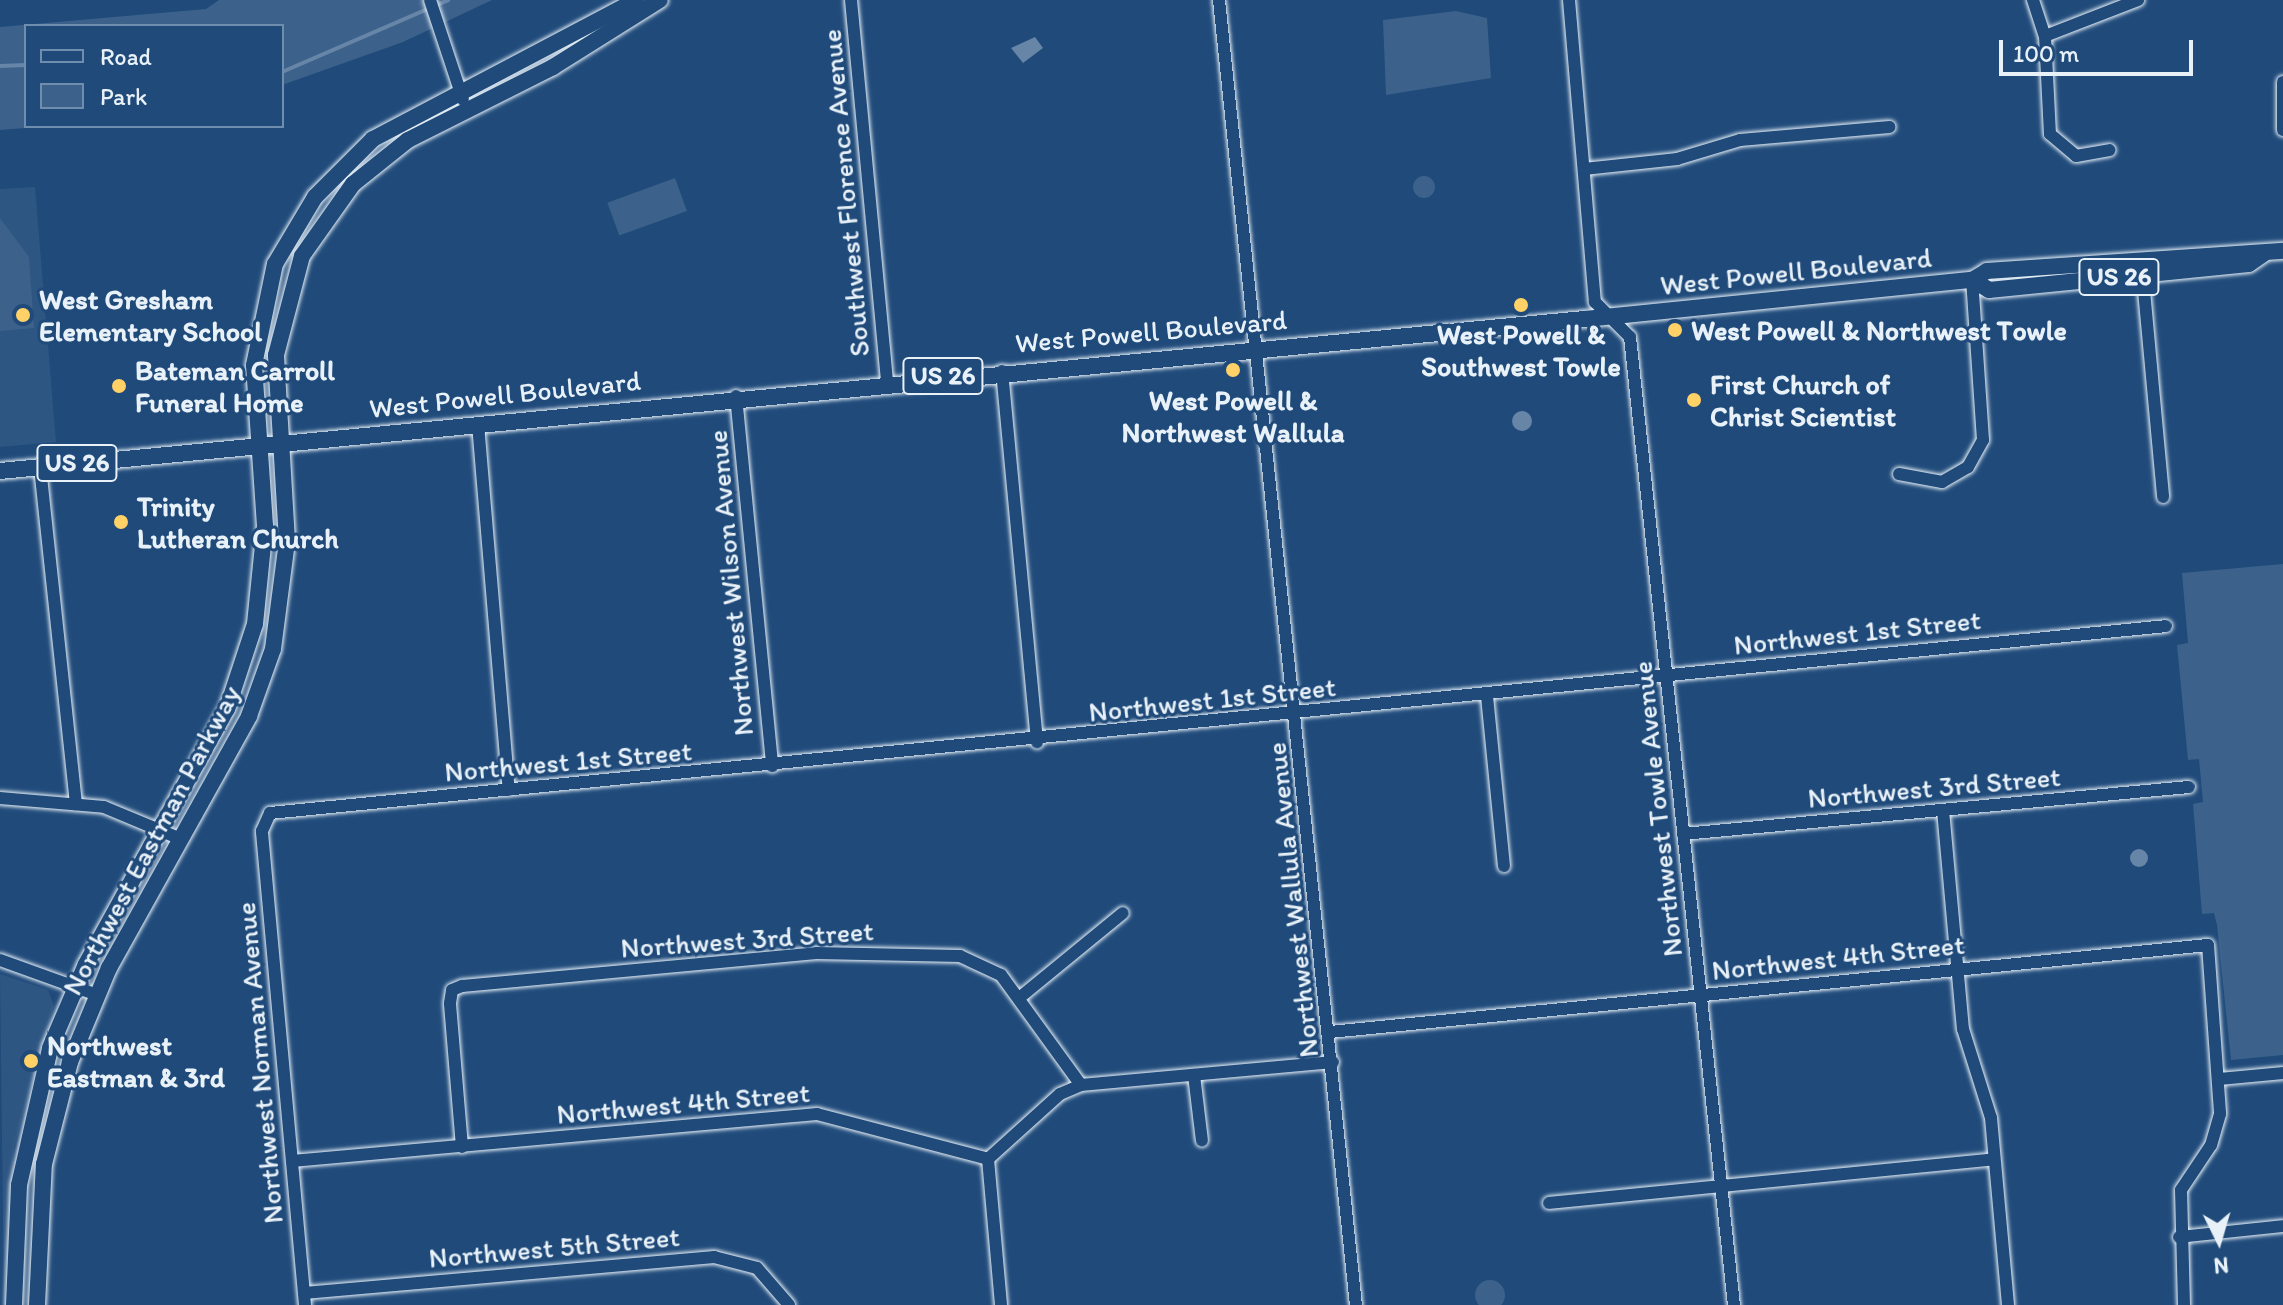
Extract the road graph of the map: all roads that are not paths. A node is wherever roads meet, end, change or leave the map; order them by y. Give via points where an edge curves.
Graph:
1 (430, 0) edge
2 (637, 0) edge
3 (660, 0) edge
4 (851, 0) edge
5 (1219, 0) edge
6 (1569, 0) edge
7 (2033, 0) edge
8 (2138, 0) edge
9 (2045, 36) junction
10 (2283, 82) edge
11 (462, 94) junction
12 (467, 111) junction
13 (1889, 127) dead end
14 (2283, 130) edge
15 (2109, 150) dead end
16 (1584, 169) junction
17 (2283, 251) edge
18 (2142, 266) junction
19 (1972, 280) junction
20 (1609, 316) junction
21 (1256, 348) junction
22 (1002, 371) junction
23 (887, 382) junction
24 (736, 396) junction
25 (478, 424) junction
26 (280, 443) junction
27 (258, 446) junction
28 (40, 467) junction
29 (0, 471) edge
30 (1899, 474) dead end
31 (2163, 497) dead end
32 (2166, 626) dead end
33 (1667, 676) junction
34 (1487, 696) junction
35 (1296, 717) junction
36 (1037, 742) junction
37 (772, 766) junction
38 (2189, 787) dead end
39 (509, 790) junction
40 (0, 798) edge
41 (76, 804) junction
42 (1943, 810) junction
43 (265, 818) joint
44 (163, 827) junction
45 (1683, 834) junction
46 (181, 839) junction
47 (1504, 866) dead end
48 (1123, 913) dead end
49 (0, 960) edge
50 (1958, 970) junction
51 (76, 986) junction
52 (1701, 994) junction
53 (97, 995) junction
54 (1019, 998) junction
55 (1330, 1032) junction
56 (1333, 1062) junction
57 (2283, 1073) edge
58 (1194, 1075) junction
59 (2220, 1079) junction
60 (1081, 1085) junction
61 (1202, 1141) dead end
62 (462, 1147) junction
63 (988, 1159) junction
64 (1994, 1159) junction
65 (292, 1161) junction
66 (1721, 1186) junction
67 (1549, 1203) dead end
68 (2283, 1226) edge
69 (2179, 1237) junction
70 (305, 1299) edge
71 (14, 1305) edge
72 (37, 1305) edge
73 (789, 1305) edge
74 (1001, 1305) edge
75 (1356, 1305) edge
76 (1734, 1305) edge
77 (2008, 1305) edge
78 (2184, 1305) edge

1 - 11 street
2 - 11 main road, Northwest Eastman Parkway
3 - 12 main road, Northwest Eastman Parkway
4 - 23 street, Southwest Florence Avenue
5 - 21 street, Northwest Wallula Avenue
6 - 16 street, Northwest Towle Avenue
7 - 9 street
8 - 9 street
9 - 15 street via 2050,134 2076,156
10 - 14 street
11 - 12 street
11 - 27 main road, Northwest Eastman Parkway via 358,151 289,236 258,320
12 - 26 main road, Northwest Eastman Parkway via 371,167 311,240 277,339
13 - 16 street via 1740,140 1677,159
16 - 20 street, Northwest Towle Avenue via 1595,302
17 - 18 main road, West Powell Boulevard / US 26 via 2265,253 2249,264
18 - 19 main road, West Powell Boulevard / US 26 via 1989,290
18 - 31 street
19 - 20 main road, West Powell Boulevard / US 26
19 - 30 street via 1983,440 1968,467 1942,482
20 - 21 main road, West Powell Boulevard / US 26
20 - 33 street, Northwest Towle Avenue via 1630,337
21 - 22 main road, West Powell Boulevard / US 26
21 - 35 street, Northwest Wallula Avenue
22 - 23 main road, West Powell Boulevard / US 26
22 - 36 street
23 - 24 main road, West Powell Boulevard / US 26
24 - 25 main road, West Powell Boulevard / US 26
24 - 37 street, Northwest Wilson Avenue
25 - 26 main road, West Powell Boulevard / US 26
25 - 39 street
26 - 27 main road, West Powell Boulevard / US 26
26 - 46 main road, Northwest Eastman Parkway via 287,562 273,649 249,716
27 - 28 main road, West Powell Boulevard / US 26
27 - 44 main road, Northwest Eastman Parkway via 264,558 255,624 227,709
28 - 29 main road, West Powell Boulevard / US 26
28 - 41 street
32 - 33 street, Northwest 1st Street
33 - 34 street, Northwest 1st Street
33 - 45 street, Northwest Towle Avenue
34 - 35 street, Northwest 1st Street
34 - 47 street
35 - 36 street, Northwest 1st Street
35 - 55 street, Northwest Wallula Avenue
36 - 37 street, Northwest 1st Street
37 - 39 street, Northwest 1st Street
38 - 42 street, Northwest 3rd Street
39 - 43 street, Northwest 1st Street
40 - 41 street
41 - 44 street
42 - 45 street, Northwest 3rd Street
42 - 50 street
43 - 65 street, Northwest Norman Avenue
44 - 46 street
44 - 51 main road, Northwest Eastman Parkway
45 - 52 street, Northwest Towle Avenue
46 - 53 main road, Northwest Eastman Parkway
48 - 54 street
49 - 51 street
50 - 52 street, Northwest 4th Street
50 - 59 street, Northwest 4th Street via 2208,945
50 - 64 street via 1967,1044 1987,1088
51 - 53 street
51 - 71 main road, Northwest Eastman Parkway via 50,1048 23,1156
52 - 55 street, Northwest 4th Street
52 - 66 street, Northwest Towle Avenue
53 - 72 main road, Northwest Eastman Parkway via 61,1089 44,1164
54 - 60 street, Northwest 3rd Street
54 - 62 street, Northwest 3rd Street via 975,959 816,953 452,990
55 - 56 street, Northwest Wallula Avenue
56 - 58 street
56 - 75 street, Northwest Wallula Avenue
57 - 59 street
58 - 60 street
58 - 61 street
59 - 69 street via 2217,1130 2181,1190
60 - 63 street via 1060,1094
62 - 63 street, Northwest 4th Street via 817,1114
62 - 65 street, Northwest 4th Street
63 - 74 street
64 - 66 street
64 - 77 street
65 - 70 street, Northwest Norman Avenue
66 - 67 street
66 - 76 street, Northwest Towle Avenue
68 - 69 street
69 - 78 street
70 - 73 street, Northwest 5th Street via 714,1257 757,1268

